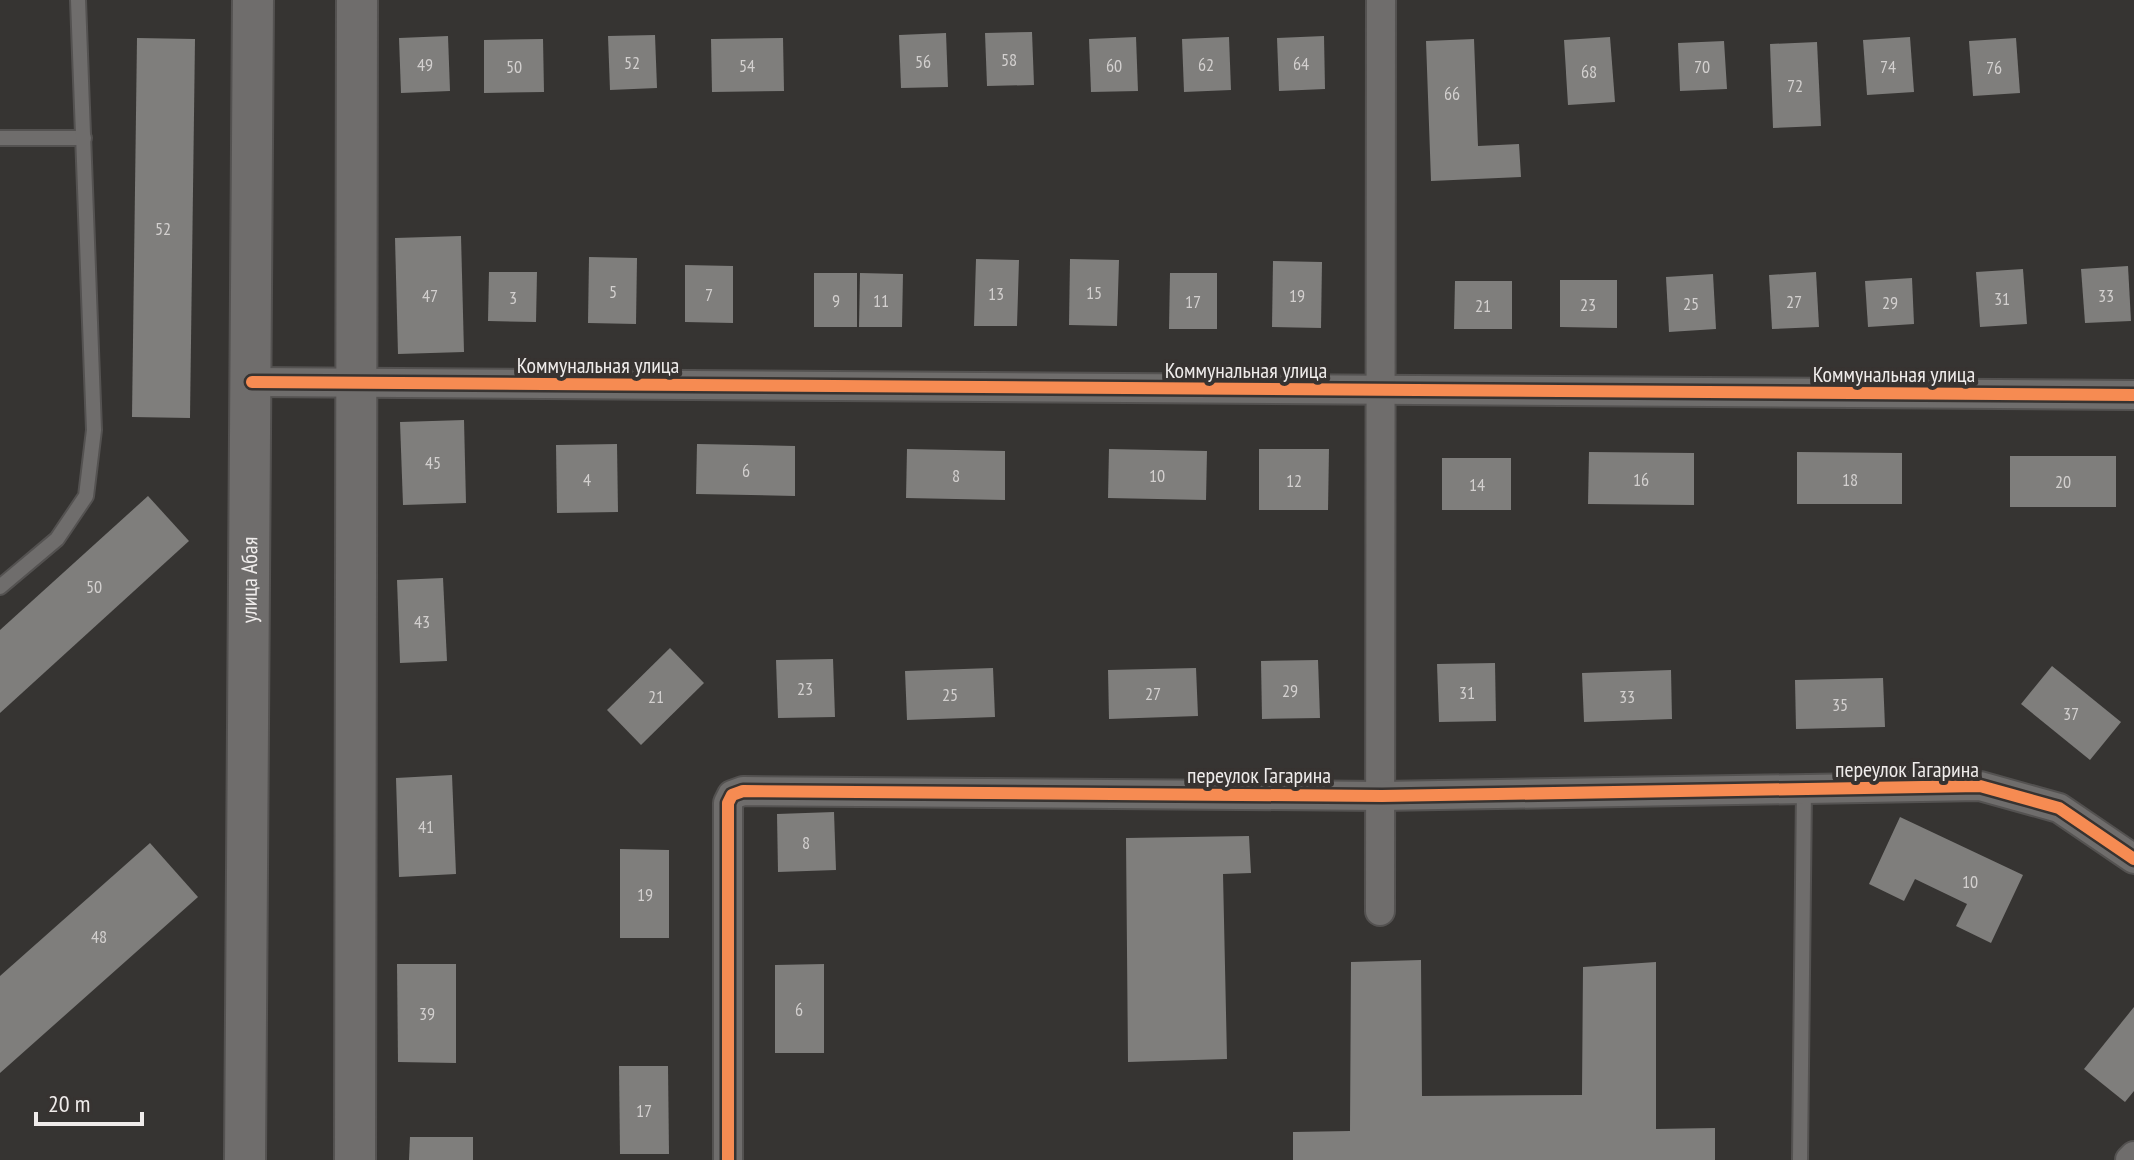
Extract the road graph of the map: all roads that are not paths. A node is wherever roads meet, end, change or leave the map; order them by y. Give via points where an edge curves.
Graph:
1 (78, 0) edge
2 (253, 0) edge
3 (357, 0) edge
4 (1381, 0) edge
5 (0, 138) edge
6 (84, 138) junction
7 (252, 382) junction
8 (358, 383) junction
9 (1379, 391) junction
10 (2134, 395) edge
11 (0, 587) edge
12 (1804, 789) junction
13 (1382, 796) junction
14 (2134, 859) edge
15 (1380, 911) dead end
16 (245, 1160) edge
17 (355, 1160) edge
18 (728, 1160) edge
19 (1800, 1160) edge

1 - 6 lane
2 - 7 street, улица Абая
3 - 8 street
4 - 9 street
5 - 6 lane
6 - 11 lane via 94,430 86,496 57,539
7 - 8 street, Коммунальная улица
7 - 16 street, улица Абая
8 - 9 street, Коммунальная улица
8 - 17 street
9 - 10 street, Коммунальная улица
9 - 13 street
12 - 13 street, переулок Гагарина
12 - 14 street, переулок Гагарина via 1980,786 2059,808
12 - 19 lane
13 - 15 street
13 - 18 street, переулок Гагарина via 759,791 732,795

